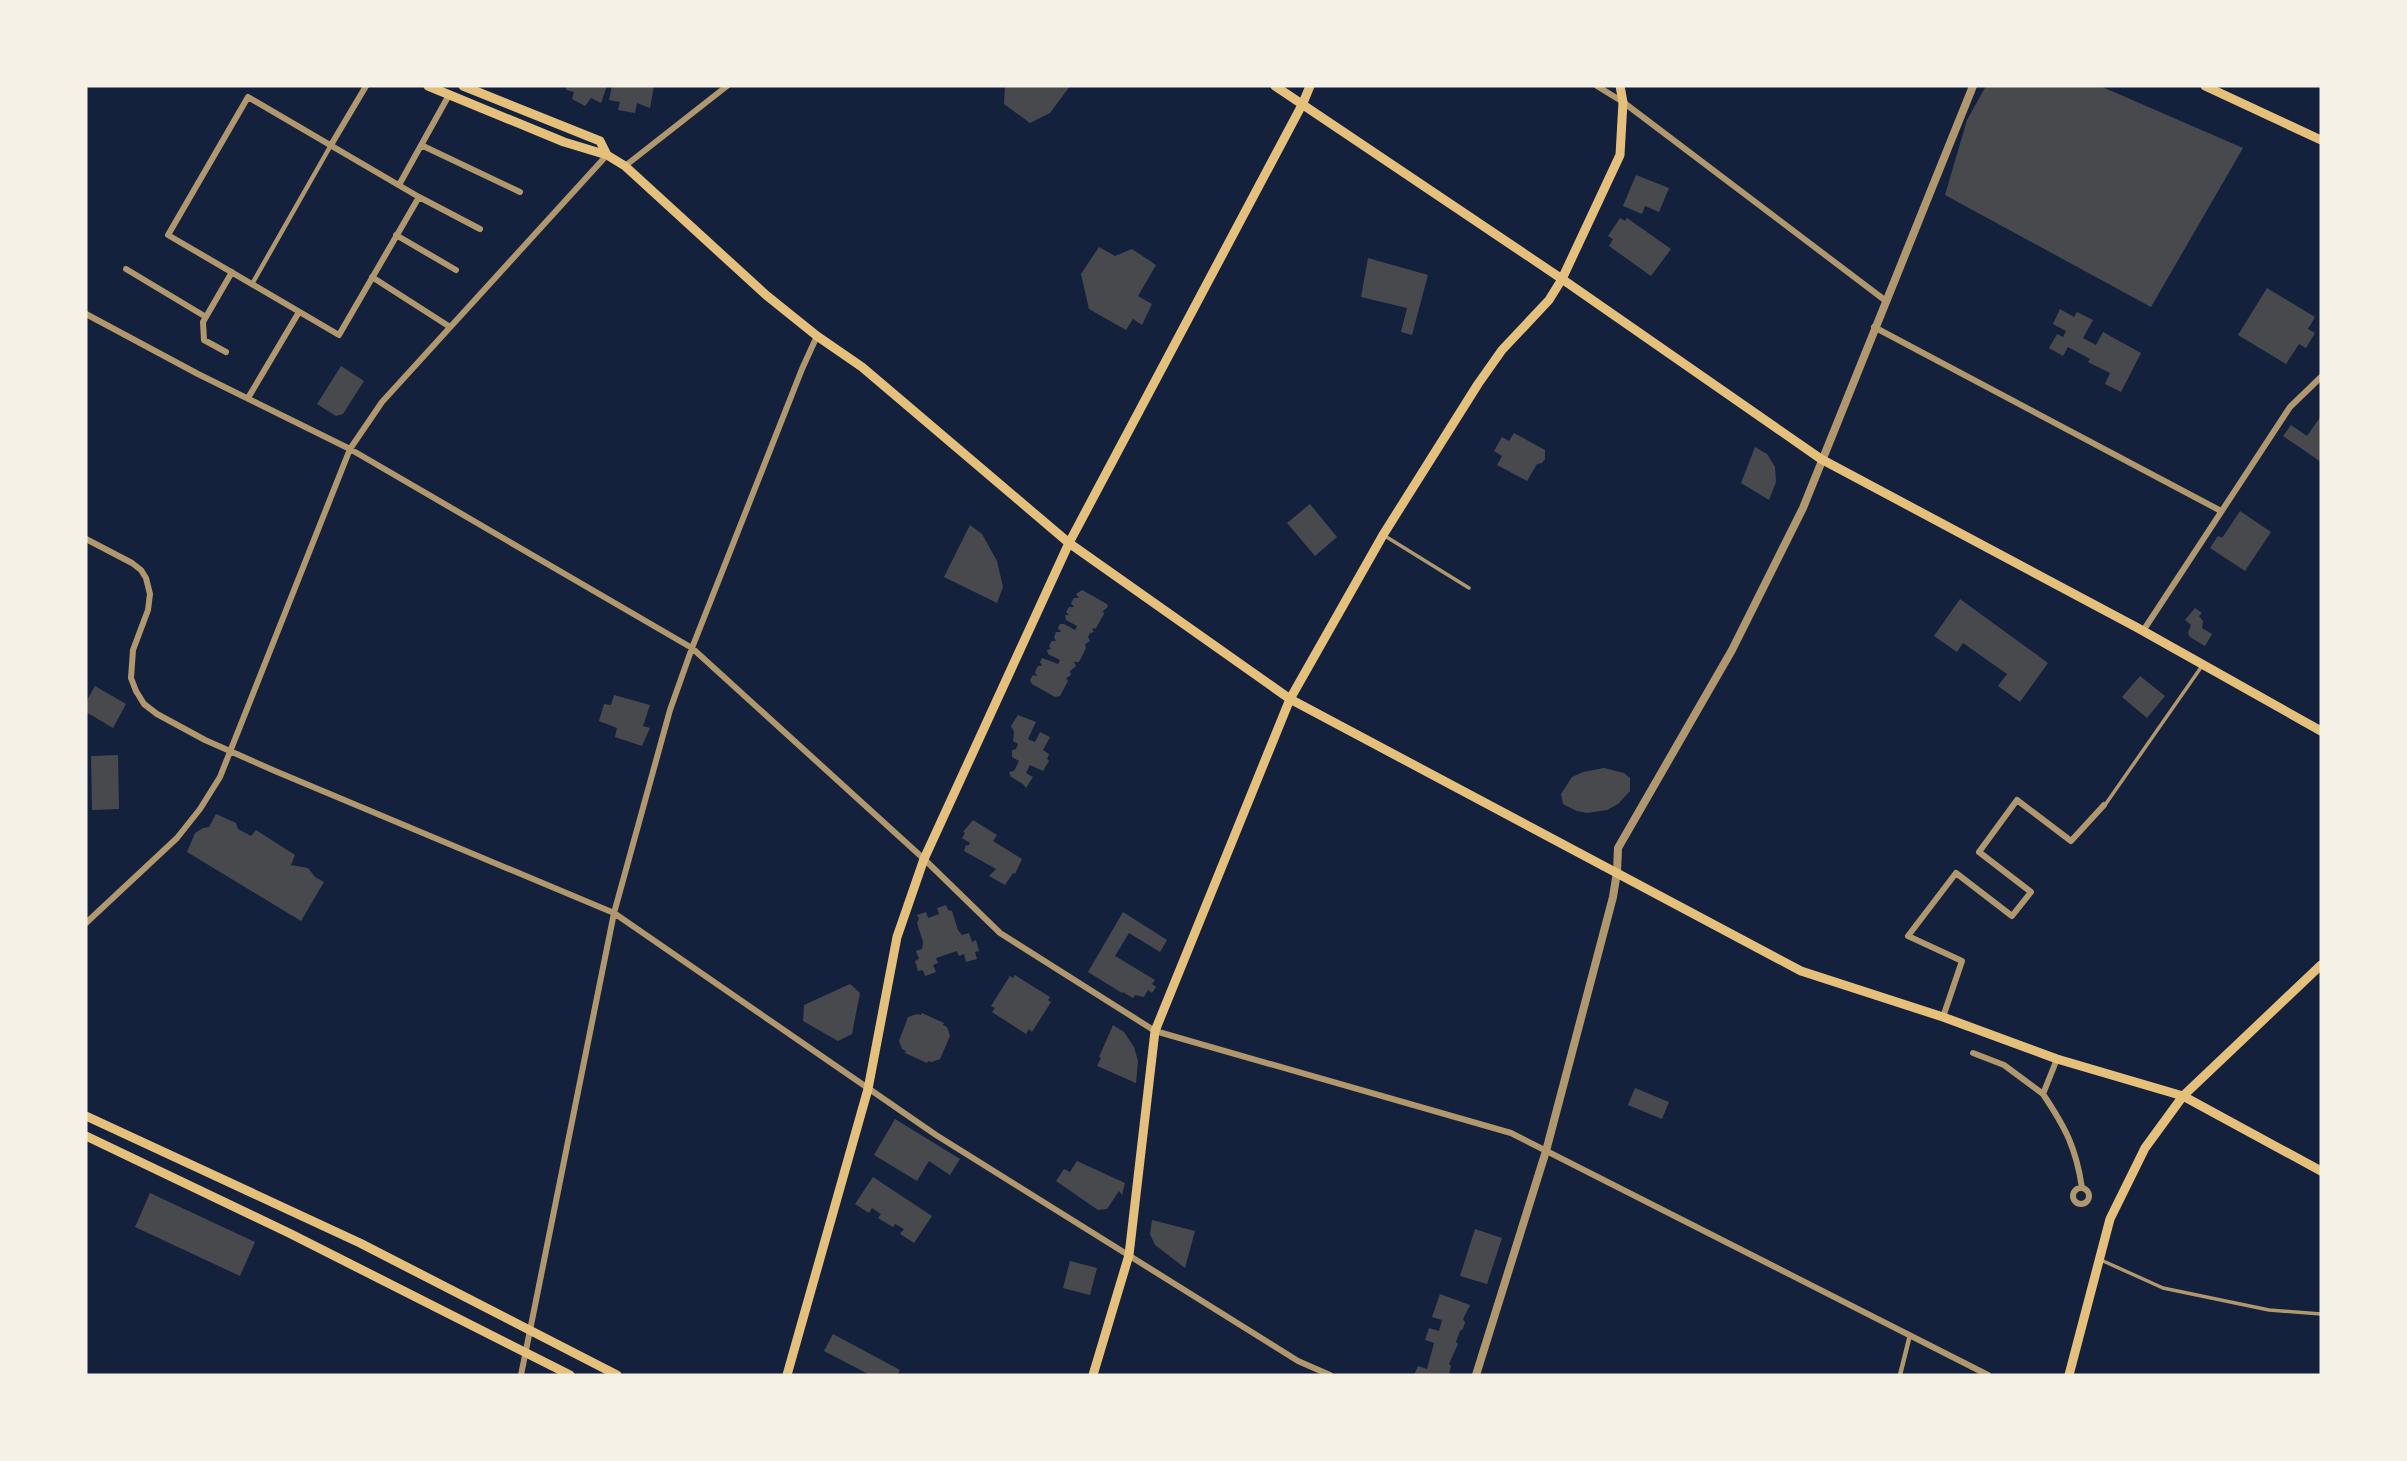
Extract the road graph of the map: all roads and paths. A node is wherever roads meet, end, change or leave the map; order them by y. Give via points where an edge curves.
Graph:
1 (366, 86) edge
2 (428, 86) edge
3 (464, 86) edge
4 (727, 86) edge
5 (1275, 86) edge
6 (1310, 86) edge
7 (1597, 86) edge
8 (1620, 86) edge
9 (1973, 86) edge
10 (2206, 86) edge
11 (449, 94) junction
12 (1623, 102) junction
13 (1303, 103) junction
14 (2321, 139) edge
15 (331, 145) junction
16 (421, 145) junction
17 (607, 155) junction
18 (625, 166) junction
19 (399, 185) junction
20 (520, 192) dead end
21 (419, 197) junction
22 (480, 229) dead end
23 (396, 235) junction
24 (126, 269) dead end
25 (456, 270) dead end
26 (232, 272) junction
27 (372, 277) junction
28 (1562, 279) junction
29 (252, 284) junction
30 (1886, 301) junction
31 (299, 312) junction
32 (86, 314) edge
33 (206, 317) junction
34 (450, 327) junction
35 (1874, 327) junction
36 (817, 336) junction
37 (226, 352) dead end
38 (2321, 377) edge
39 (248, 398) junction
40 (350, 449) junction
41 (1821, 459) junction
42 (2221, 511) junction
43 (1383, 535) junction
44 (86, 539) edge
45 (1069, 543) junction
46 (1469, 588) dead end
47 (2143, 631) junction
48 (692, 648) junction
49 (2202, 666) junction
50 (1290, 699) junction
51 (2321, 731) edge
52 (231, 751) junction
53 (2105, 805) joint
54 (924, 859) junction
55 (1617, 872) junction
56 (614, 913) junction
57 (86, 923) edge
58 (2321, 965) edge
59 (1943, 1017) junction
60 (1155, 1031) junction
61 (1973, 1053) dead end
62 (2057, 1059) junction
63 (868, 1089) junction
64 (2043, 1094) junction
65 (2183, 1096) junction
66 (86, 1116) edge
67 (86, 1136) edge
68 (1546, 1152) junction
69 (2321, 1171) edge
70 (2082, 1188) dead end
71 (1129, 1255) junction
72 (2099, 1259) junction
73 (2321, 1314) edge
74 (530, 1330) junction
75 (1910, 1335) junction
76 (526, 1352) junction
77 (521, 1375) edge
78 (570, 1375) edge
79 (617, 1375) edge
80 (787, 1375) edge
81 (1093, 1375) edge
82 (1330, 1375) edge
83 (1476, 1375) edge
84 (1900, 1375) edge
85 (1988, 1375) edge
86 (2069, 1375) edge

1 - 15 street
2 - 11 main road
3 - 17 main road via 600,141
4 - 18 street
5 - 13 main road
6 - 13 main road
7 - 12 street
8 - 12 main road
9 - 30 street
10 - 14 main road
11 - 16 street
11 - 17 main road
12 - 28 main road via 1620,155
12 - 30 street
13 - 28 main road
13 - 45 main road
15 - 19 street
15 - 26 street via 248,97 168,235
15 - 29 street
16 - 19 street
16 - 20 street
17 - 18 main road
17 - 34 street
18 - 36 main road
19 - 21 street
21 - 22 street
21 - 23 street
23 - 25 street
23 - 27 street
24 - 33 street
26 - 29 street
26 - 33 street
27 - 31 street via 339,335
27 - 34 street
28 - 41 main road
28 - 43 main road via 1478,384
29 - 31 street
30 - 35 street
31 - 39 street
32 - 39 street
33 - 37 street via 204,340
34 - 40 street via 382,402
35 - 41 street
35 - 42 street
36 - 45 main road via 862,367
36 - 48 street
38 - 42 street via 2290,407
39 - 40 street
40 - 48 street
40 - 52 street
41 - 47 main road
41 - 55 street via 1732,650 1618,848
42 - 47 street
43 - 46 lane
43 - 50 main road
44 - 52 street via 132,563 146,578 148,611 130,664 131,678 144,704
45 - 50 main road
45 - 54 main road
47 - 49 main road
48 - 54 street
48 - 56 street via 670,710
49 - 51 main road
49 - 53 lane
50 - 55 main road
50 - 60 main road
52 - 56 street
52 - 57 street via 210,795 188,825
53 - 59 street via 2071,841 2017,800 1979,852 2031,892 2012,916 1956,873 1948,883 1908,936 1962,961
54 - 60 street via 1010,941
54 - 63 main road via 897,937
55 - 59 main road via 1801,971
55 - 68 street
56 - 63 street
56 - 74 street
58 - 65 main road
59 - 62 main road
60 - 68 street via 1511,1133
60 - 71 main road
61 - 64 street via 2004,1065
62 - 64 street
62 - 65 main road
63 - 71 street
63 - 80 main road
64 - 70 street via 2067,1130
65 - 69 main road
65 - 72 main road via 2145,1148 2110,1219
66 - 74 main road via 360,1243
67 - 76 main road
68 - 75 street
68 - 83 street
71 - 81 main road
71 - 82 street via 1298,1361
72 - 73 lane via 2163,1287 2269,1310
72 - 86 main road
74 - 76 street
74 - 79 main road
75 - 84 street
75 - 85 street
76 - 77 street
76 - 78 main road

